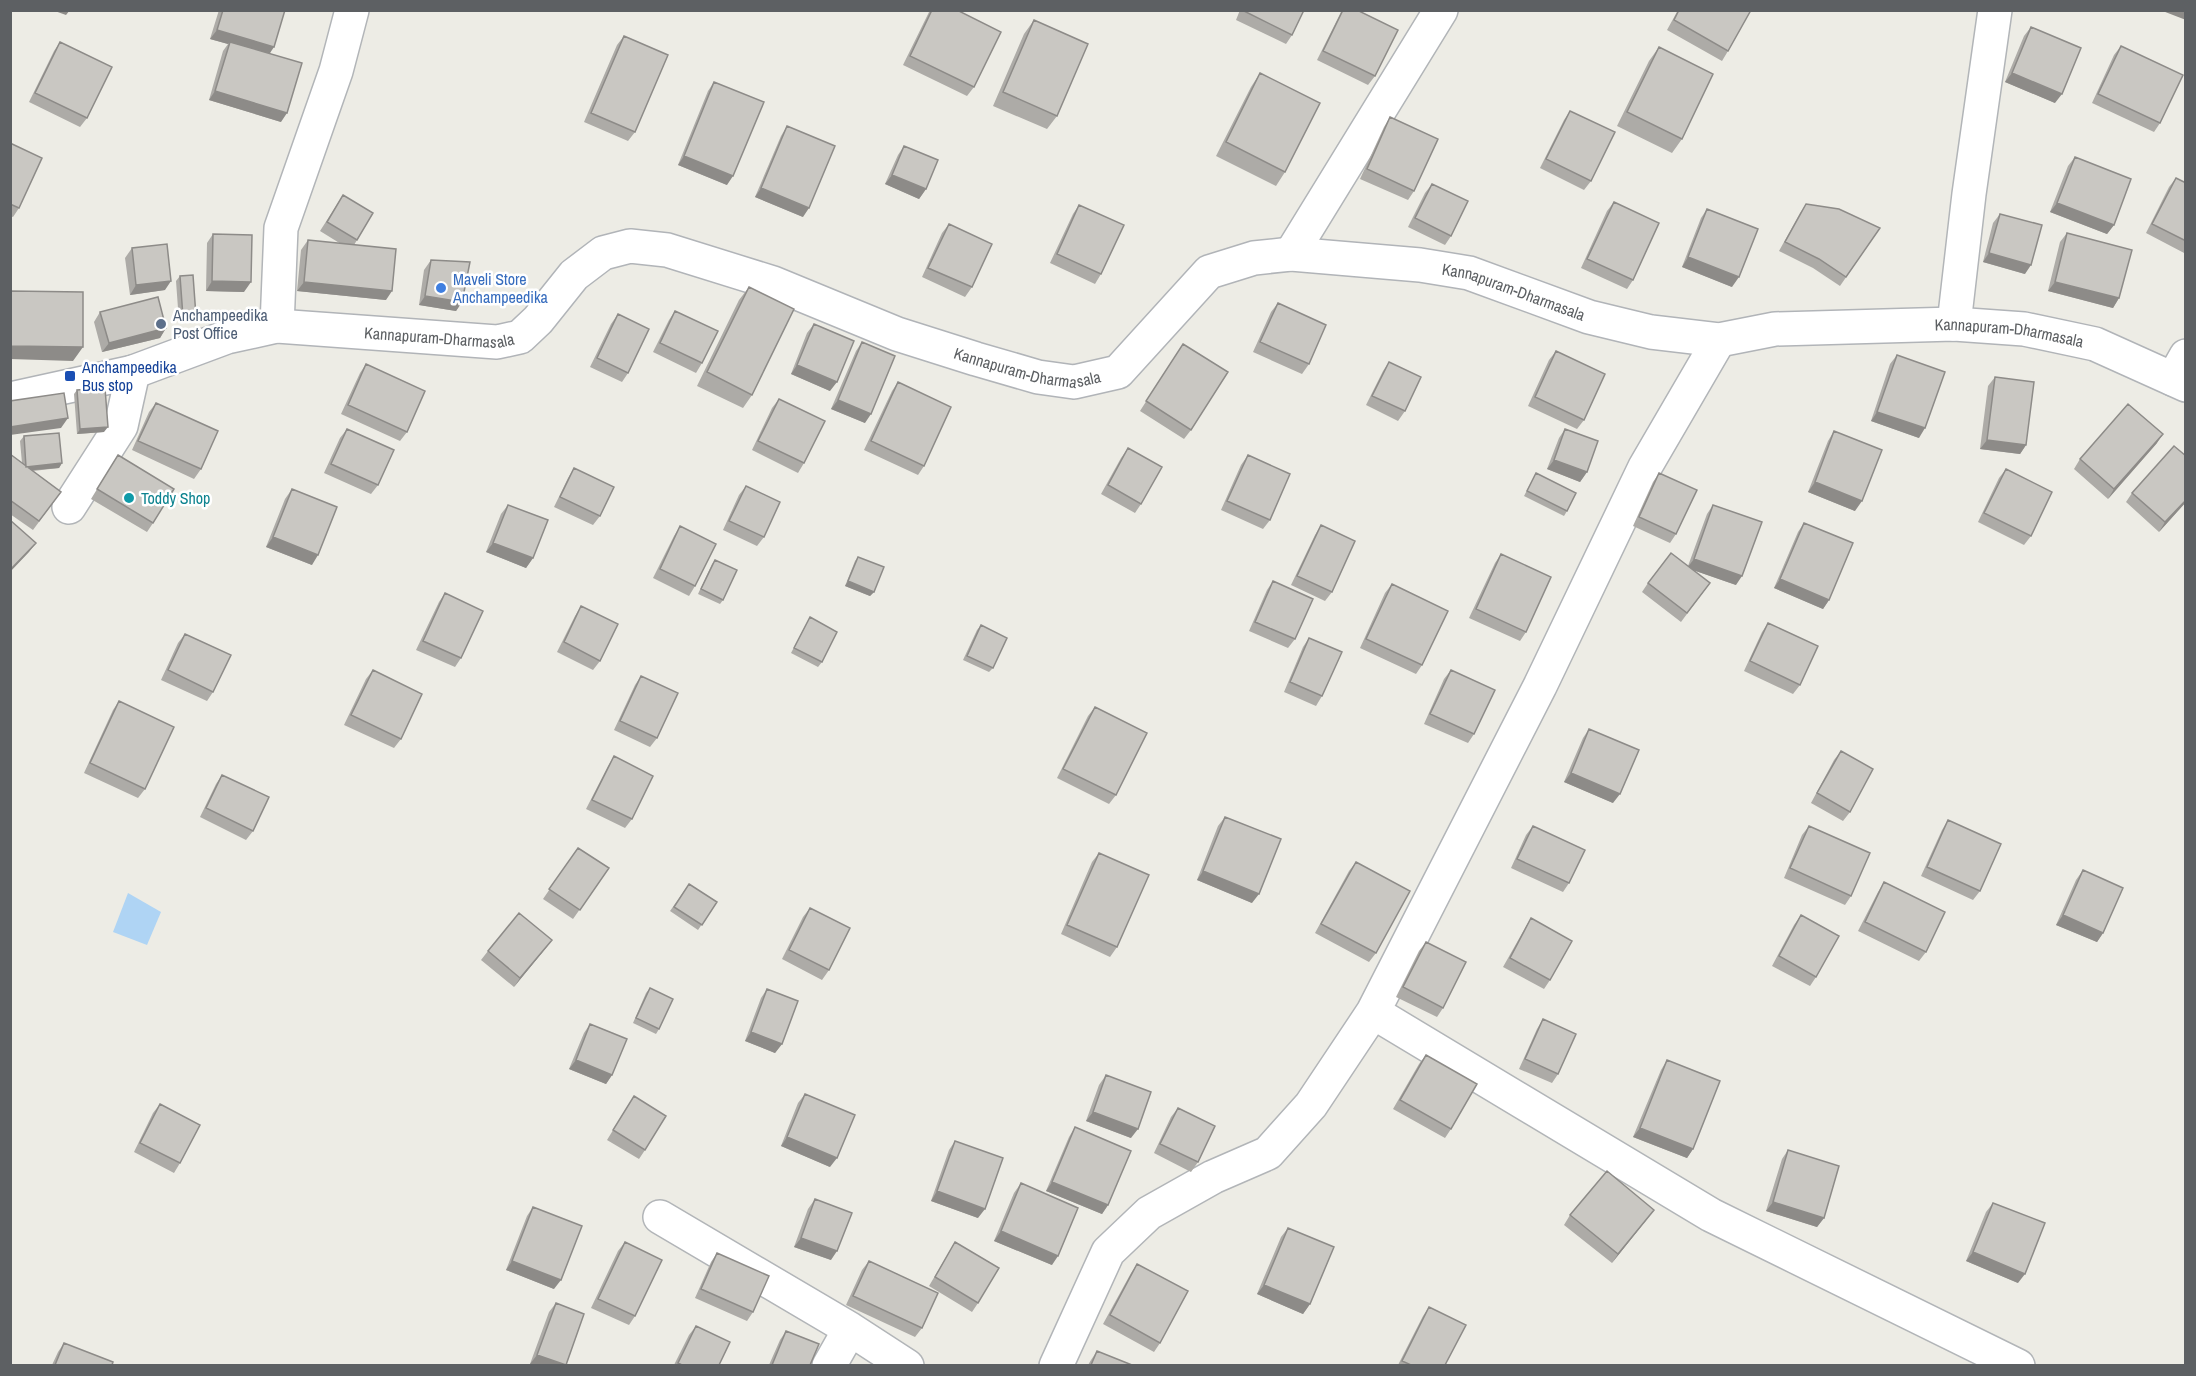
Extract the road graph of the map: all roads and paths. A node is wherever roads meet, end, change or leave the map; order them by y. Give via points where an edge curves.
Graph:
1 (352, 10) edge
2 (1441, 10) edge
3 (1995, 10) edge
4 (1291, 254) junction
5 (1954, 324) junction
6 (277, 326) junction
7 (1719, 340) junction
8 (133, 372) junction
9 (2181, 374) edge
10 (10, 399) edge
11 (69, 507) dead end
12 (1373, 1012) junction
13 (660, 1217) dead end
14 (850, 1329) junction
15 (829, 1365) edge
16 (907, 1365) edge
17 (1056, 1365) edge
18 (2018, 1365) edge

1 - 6 street via 336,71 281,228
2 - 4 street
3 - 5 street
4 - 6 street, Kannapuram-Dharmasala via 1254,258 1209,272 1118,372 1074,382 1038,376 897,334 773,283 667,250 630,246 603,253 574,275 538,320 520,337 509,340 442,339
4 - 7 street, Kannapuram-Dharmasala via 1469,273 1589,317 1651,332
5 - 7 street, Kannapuram-Dharmasala via 1775,329
5 - 9 street, Kannapuram-Dharmasala via 2024,329 2095,344
6 - 8 street, Kannapuram-Dharmasala via 227,337
7 - 12 street via 1645,467 1540,686
8 - 10 street, Kannapuram-Dharmasala
8 - 11 street via 121,426
12 - 17 street via 1311,1105 1268,1153 1213,1177 1149,1214 1108,1252
12 - 18 street via 1711,1215
13 - 14 street
14 - 15 street
14 - 16 street

